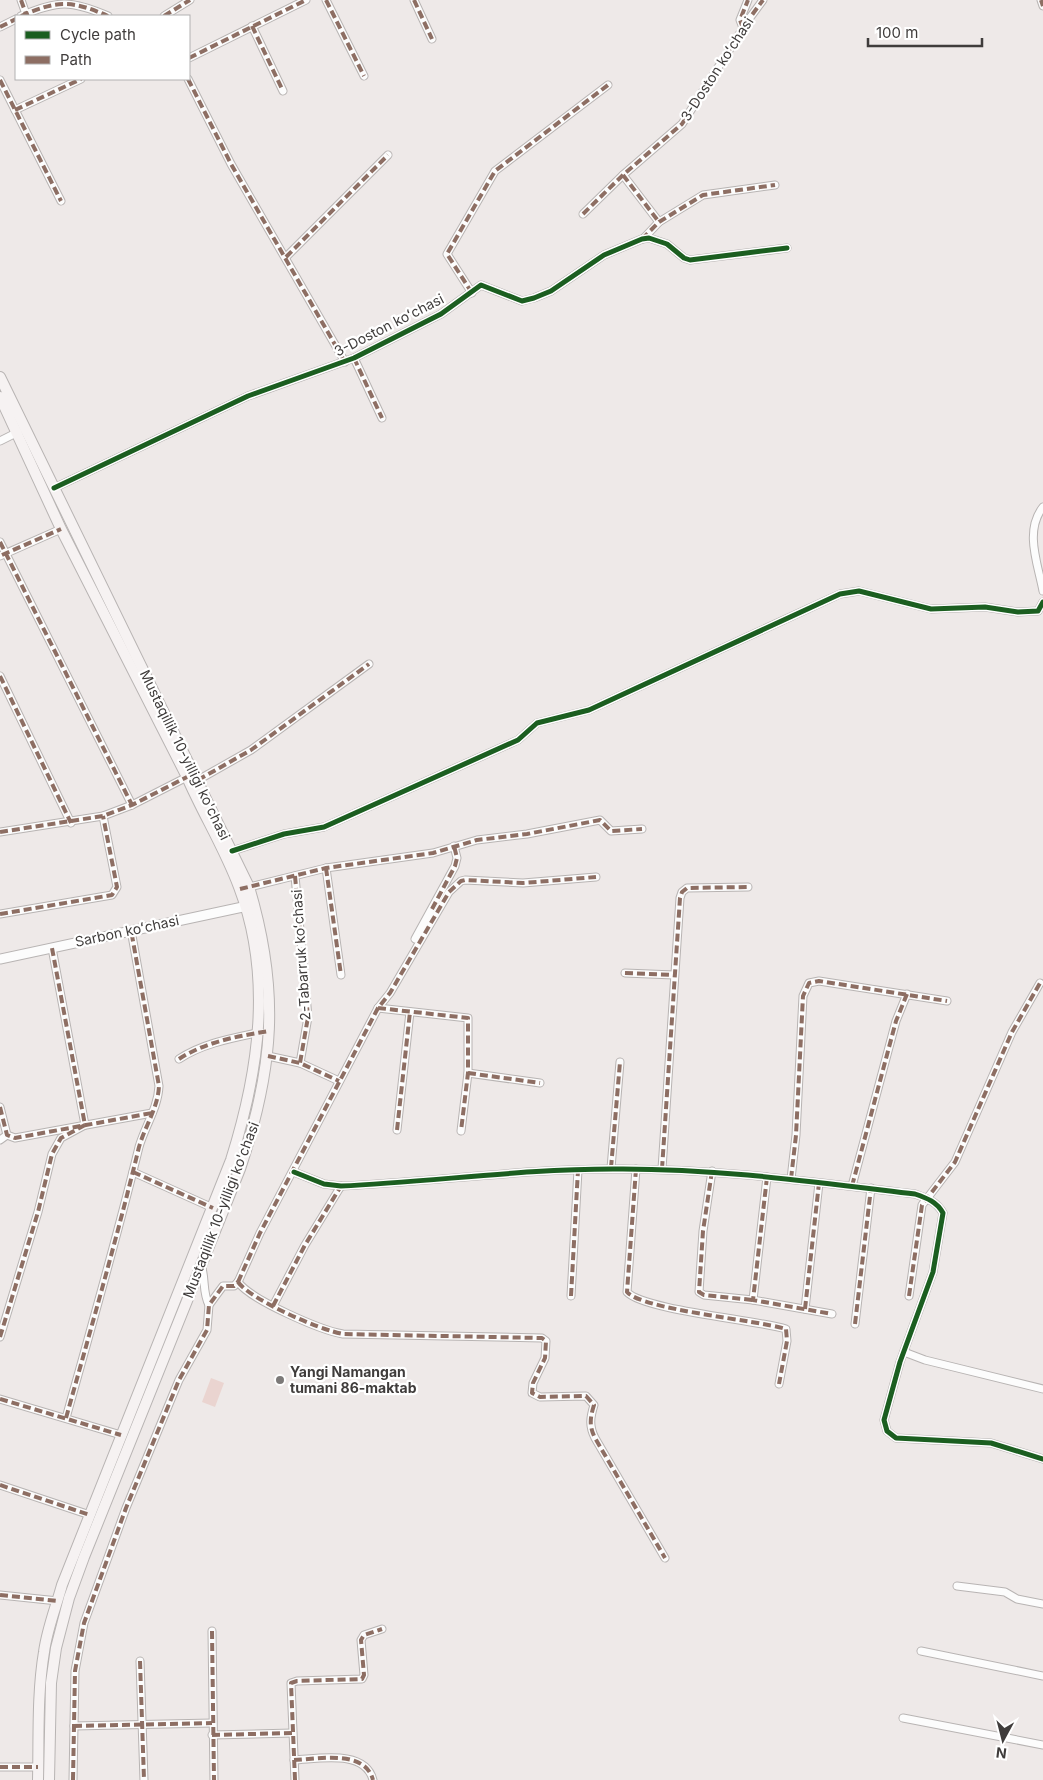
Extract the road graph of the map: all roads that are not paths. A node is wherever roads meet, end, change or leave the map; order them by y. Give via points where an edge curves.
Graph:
1 (21, 0) edge
2 (190, 0) edge
3 (306, 0) edge
4 (326, 0) edge
5 (414, 0) edge
6 (748, 0) edge
7 (763, 0) edge
8 (1041, 0) edge
9 (81, 2) edge
10 (1043, 6) edge
11 (24, 15) edge
12 (106, 15) edge
13 (166, 15) edge
14 (15, 20) edge
15 (252, 26) junction
16 (0, 27) edge
17 (743, 28) junction
18 (432, 39) dead end
19 (190, 57) edge
20 (364, 76) dead end
21 (0, 80) edge
22 (79, 80) edge
23 (189, 80) edge
24 (608, 84) dead end
25 (283, 91) dead end
26 (15, 110) junction
27 (388, 155) dead end
28 (623, 174) junction
29 (775, 185) dead end
30 (61, 201) dead end
31 (583, 214) dead end
32 (659, 222) junction
33 (642, 239) junction
34 (788, 248) dead end
35 (286, 257) junction
36 (472, 293) junction
37 (354, 358) junction
38 (345, 362) junction
39 (0, 377) edge
40 (0, 397) edge
41 (382, 418) dead end
42 (18, 432) junction
43 (0, 441) edge
44 (54, 488) junction
45 (1043, 507) edge
46 (61, 529) junction
47 (0, 542) edge
48 (3, 555) edge
49 (1043, 591) edge
50 (1043, 602) edge
51 (369, 664) dead end
52 (0, 676) edge
53 (187, 777) junction
54 (198, 780) junction
55 (132, 805) junction
56 (103, 816) junction
57 (71, 823) junction
58 (642, 830) dead end
59 (0, 832) edge
60 (454, 846) junction
61 (232, 851) junction
62 (326, 868) junction
63 (295, 876) junction
64 (596, 877) dead end
65 (748, 887) dead end
66 (245, 888) junction
67 (250, 906) junction
68 (0, 914) edge
69 (131, 930) junction
70 (52, 948) junction
71 (0, 959) edge
72 (625, 973) dead end
73 (341, 975) dead end
74 (674, 975) junction
75 (1040, 983) dead end
76 (390, 993) junction
77 (907, 994) junction
78 (946, 1001) dead end
79 (378, 1008) junction
80 (410, 1012) junction
81 (264, 1032) junction
82 (268, 1056) junction
83 (179, 1059) dead end
84 (620, 1062) dead end
85 (300, 1063) junction
86 (468, 1073) junction
87 (339, 1081) junction
88 (540, 1083) dead end
89 (0, 1108) edge
90 (152, 1113) junction
91 (85, 1125) junction
92 (397, 1130) dead end
93 (461, 1131) dead end
94 (7, 1135) junction
95 (0, 1140) edge
96 (611, 1168) junction
97 (636, 1169) junction
98 (662, 1169) junction
99 (578, 1170) junction
100 (133, 1172) junction
101 (294, 1172) junction
102 (712, 1172) junction
103 (767, 1177) junction
104 (791, 1179) junction
105 (819, 1183) junction
106 (340, 1186) junction
107 (852, 1186) junction
108 (871, 1188) junction
109 (926, 1197) junction
110 (213, 1208) junction
111 (200, 1265) junction
112 (238, 1282) junction
113 (571, 1296) dead end
114 (909, 1296) dead end
115 (753, 1300) junction
116 (209, 1305) junction
117 (273, 1306) junction
118 (805, 1309) junction
119 (832, 1314) dead end
120 (856, 1324) dead end
121 (0, 1337) edge
122 (904, 1352) junction
123 (779, 1384) dead end
124 (1043, 1389) edge
125 (0, 1399) edge
126 (66, 1418) junction
127 (121, 1434) junction
128 (1043, 1459) edge
129 (0, 1485) edge
130 (90, 1514) junction
131 (666, 1558) dead end
132 (957, 1586) dead end
133 (0, 1595) edge
134 (58, 1600) junction
135 (1043, 1604) edge
136 (382, 1629) dead end
137 (212, 1631) dead end
138 (921, 1651) dead end
139 (140, 1661) dead end
140 (1043, 1676) edge
141 (903, 1718) dead end
142 (212, 1723) junction
143 (141, 1724) junction
144 (74, 1726) junction
145 (292, 1733) junction
146 (212, 1735) junction
147 (1043, 1745) edge
148 (294, 1760) junction
149 (0, 1767) edge
150 (38, 1767) junction
151 (38, 1780) edge
152 (49, 1780) edge
153 (73, 1780) edge
154 (144, 1780) edge
155 (214, 1780) edge
156 (294, 1780) edge
157 (372, 1780) edge

1 - 11 street
2 - 13 street
3 - 15 street
4 - 20 street
5 - 18 street
6 - 17 street via 740,20
7 - 17 street, 3-Doston koʻchasi
8 - 10 street
9 - 11 street via 70,0 50,4
9 - 12 street
14 - 16 street
15 - 19 street
15 - 25 street
17 - 28 street, 3-Doston koʻchasi via 682,124
21 - 26 street
22 - 26 street
23 - 35 street via 231,164
24 - 36 street via 495,171 447,254
26 - 30 street
27 - 35 street
28 - 31 street, 3-Doston koʻchasi
28 - 32 street
29 - 32 street, 3-Doston koʻchasi via 702,195
32 - 33 street, 3-Doston koʻchasi
33 - 34 street via 667,244 690,260
33 - 36 street, 3-Doston koʻchasi via 604,255 551,291 534,298 522,301 481,285
35 - 38 street
36 - 37 street, 3-Doston koʻchasi via 441,314
37 - 38 street, 3-Doston koʻchasi
37 - 41 street
38 - 44 street, 3-Doston koʻchasi via 248,396
39 - 44 main road, Mustaqillik 10-yilligi ko'chasi
40 - 42 main road, Mustaqillik 10-yilligi ko'chasi
42 - 43 street
42 - 46 main road, Mustaqillik 10-yilligi ko'chasi
44 - 54 main road, Mustaqillik 10-yilligi ko'chasi
45 - 49 street via 1032,534
46 - 48 street
46 - 53 main road, Mustaqillik 10-yilligi ko'chasi
47 - 48 street
48 - 55 street
50 - 61 street via 1038,611 1018,612 985,607 932,609 859,591 840,594 588,710 537,723 518,740 324,827 284,834
51 - 54 street via 251,750
52 - 57 street
53 - 55 street
53 - 66 main road, Mustaqillik 10-yilligi ko'chasi via 204,817
54 - 61 main road, Mustaqillik 10-yilligi ko'chasi
55 - 56 street
56 - 57 street
56 - 68 street via 117,887 112,895
57 - 59 street
58 - 60 street via 611,831 600,820
60 - 62 street via 433,853
60 - 76 street via 455,866 390,984
61 - 66 main road, Mustaqillik 10-yilligi ko'chasi
62 - 63 street
62 - 73 street
63 - 66 street
63 - 85 street, 2-Tabarruk koʻchasi via 308,1018
64 - 76 street via 522,883 461,881 442,903
65 - 74 street via 687,888 682,892
66 - 67 main road, Mustaqillik 10-yilligi ko'chasi
67 - 69 street, Sarbon koʻchasi
67 - 81 main road, Mustaqillik 10-yilligi ko'chasi via 268,972
69 - 70 street, Sarbon koʻchasi
69 - 90 street via 159,1086
70 - 71 street, Sarbon koʻchasi
70 - 91 street
72 - 74 street
74 - 98 street
75 - 109 street via 1012,1032 955,1162
76 - 79 street
77 - 78 street
77 - 104 street via 819,981 808,983 803,996
77 - 107 street via 896,1020
79 - 80 street
79 - 87 street
80 - 86 street via 468,1018
80 - 92 street
81 - 82 main road, Mustaqillik 10-yilligi ko'chasi
81 - 83 street via 192,1050
81 - 110 main road, Mustaqillik 10-yilligi ko'chasi via 246,1112
82 - 85 street
82 - 111 main road, Mustaqillik 10-yilligi ko'chasi via 256,1122
84 - 96 street
85 - 87 street
86 - 88 street
86 - 93 street
87 - 101 street
89 - 94 street
90 - 91 street
90 - 100 street
91 - 94 street via 15,1138
91 - 121 street via 60,1138 52,1154
94 - 95 street
96 - 97 street
96 - 99 street
97 - 98 street
97 - 123 street via 627,1292 671,1307 786,1329 787,1341
98 - 102 street
99 - 106 street
99 - 113 street
100 - 110 street
100 - 126 street
101 - 106 street via 324,1184
101 - 112 street via 260,1233
102 - 103 street
102 - 115 street via 703,1231 700,1292
103 - 104 street
103 - 115 street
104 - 105 street
105 - 107 street
105 - 118 street
106 - 117 street
107 - 108 street
108 - 109 street
108 - 120 street
109 - 114 street via 922,1205
109 - 122 street via 939,1205 944,1213 933,1272
110 - 127 main road, Mustaqillik 10-yilligi ko'chasi
111 - 116 street
111 - 152 main road, Mustaqillik 10-yilligi ko'chasi via 84,1557 62,1621 51,1683
112 - 116 street via 234,1286 223,1286
112 - 117 street via 243,1289
115 - 118 street
116 - 144 street via 207,1330 179,1380 126,1508 84,1623 75,1671
117 - 131 street via 330,1332 343,1334 542,1338 546,1341 545,1358 533,1382 532,1393 540,1397 586,1396 594,1405 590,1429
118 - 119 street
122 - 124 street
122 - 128 street via 884,1420 887,1431 896,1438 990,1443
125 - 126 street
126 - 127 street
127 - 130 main road, Mustaqillik 10-yilligi ko'chasi
129 - 130 street
130 - 134 main road, Mustaqillik 10-yilligi ko'chasi
132 - 135 street via 1005,1592
133 - 134 street
134 - 150 main road, Mustaqillik 10-yilligi ko'chasi via 44,1651
136 - 145 street via 364,1635 361,1640 362,1679 291,1683
137 - 142 street
138 - 140 street
139 - 143 street
141 - 147 street
142 - 143 street
142 - 146 street
143 - 144 street
143 - 154 street
144 - 153 street
145 - 146 street
145 - 148 street
146 - 155 street
148 - 156 street
148 - 157 street via 351,1760 365,1766
149 - 150 street
150 - 151 main road, Mustaqillik 10-yilligi ko'chasi

